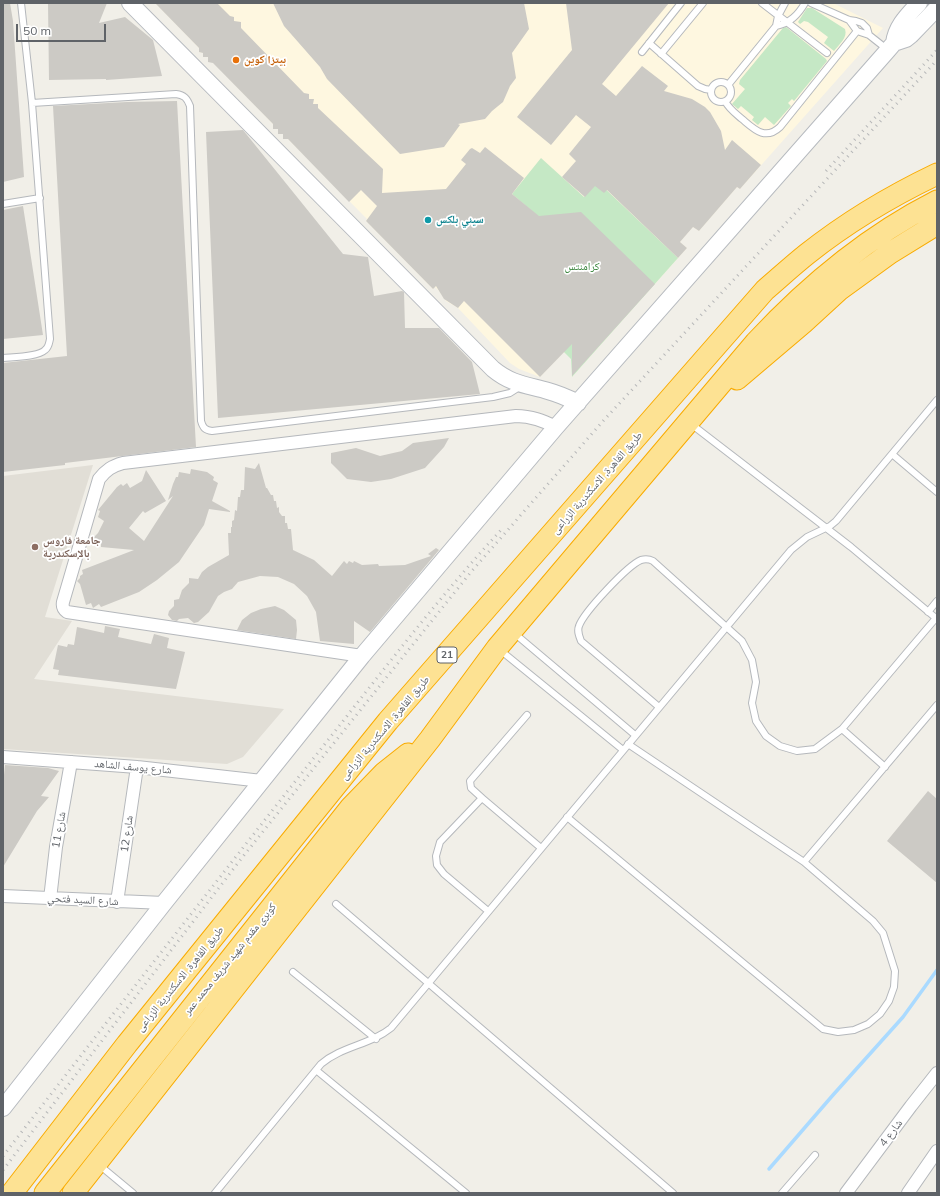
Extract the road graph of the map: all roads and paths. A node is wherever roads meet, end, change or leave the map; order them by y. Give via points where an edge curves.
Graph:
1 (21, 3) edge
2 (130, 3) edge
3 (145, 3) edge
4 (681, 3) edge
5 (703, 3) edge
6 (762, 3) edge
7 (785, 3) edge
8 (805, 3) edge
9 (811, 3) edge
10 (919, 3) edge
11 (937, 8) edge
12 (778, 16) junction
13 (849, 20) junction
14 (787, 22) junction
15 (776, 26) junction
16 (857, 31) junction
17 (869, 35) junction
18 (649, 43) junction
19 (891, 46) junction
20 (642, 52) dead end
21 (827, 53) dead end
22 (661, 54) junction
23 (728, 85) junction
24 (711, 90) junction
25 (725, 100) junction
26 (32, 103) junction
27 (937, 174) edge
28 (40, 198) junction
29 (937, 201) edge
30 (3, 204) edge
31 (354, 223) junction
32 (937, 224) edge
33 (3, 358) edge
34 (525, 381) junction
35 (581, 400) junction
36 (937, 400) edge
37 (703, 405) junction
38 (688, 422) junction
39 (556, 428) junction
40 (892, 454) junction
41 (937, 492) edge
42 (825, 528) junction
43 (937, 601) edge
44 (928, 612) junction
45 (936, 619) edge
46 (726, 626) junction
47 (512, 631) junction
48 (497, 648) junction
49 (362, 656) junction
50 (937, 705) edge
51 (659, 707) junction
52 (527, 715) dead end
53 (842, 729) junction
54 (635, 735) junction
55 (430, 739) junction
56 (628, 744) junction
57 (623, 750) junction
58 (3, 757) edge
59 (71, 762) junction
60 (137, 767) junction
61 (885, 767) junction
62 (262, 780) junction
63 (482, 798) junction
64 (567, 817) junction
65 (541, 848) junction
66 (804, 862) junction
67 (3, 896) edge
68 (50, 899) junction
69 (117, 902) junction
70 (164, 903) junction
71 (336, 904) dead end
72 (488, 912) junction
73 (293, 972) dead end
74 (428, 984) junction
75 (376, 1039) junction
76 (316, 1070) junction
77 (937, 1074) edge
78 (3, 1108) edge
79 (937, 1151) edge
80 (815, 1155) dead end
81 (97, 1163) junction
82 (12, 1193) edge
83 (44, 1193) edge
84 (73, 1193) edge
85 (133, 1193) edge
86 (215, 1193) edge
87 (466, 1193) edge
88 (673, 1193) edge
89 (782, 1193) edge
90 (846, 1193) edge
91 (908, 1193) edge

1 - 26 lane
2 - 31 street
3 - 31 street
4 - 18 lane
5 - 22 lane
6 - 12 lane
7 - 12 lane
8 - 14 lane via 798,15
9 - 13 lane
10 - 19 street via 900,25
11 - 19 street via 911,35
12 - 14 lane
12 - 15 lane
13 - 16 lane
13 - 17 lane via 862,23
14 - 15 lane
14 - 21 lane
15 - 23 lane
16 - 17 lane
16 - 25 lane via 780,127 773,132 766,134 755,130 731,110
17 - 19 lane
18 - 20 lane
18 - 22 lane
19 - 35 street
22 - 24 lane via 698,86
23 - 24 lane via 718,82
23 - 25 lane via 730,95
24 - 25 lane via 715,100
26 - 28 lane
26 - 34 lane via 176,94 188,99 201,421 202,427 206,430 492,397 510,393
27 - 82 highway, طريق القاهرة, الاسكندرية الزراعى / 21 via 858,218 807,254 765,290 388,722 127,1044
28 - 30 lane
28 - 33 lane via 49,346 37,354
29 - 37 highway via 865,244 808,290 756,342
31 - 34 street via 497,362
32 - 37 highway via 890,253 839,290 766,355
34 - 35 street via 553,385
35 - 39 street
36 - 40 lane
37 - 38 highway
38 - 42 lane
38 - 47 highway
39 - 49 street
39 - 49 street via 539,419 516,416 123,463 105,471 99,479 63,602 64,610
40 - 41 lane
40 - 42 lane via 836,521
42 - 44 lane via 878,568
42 - 46 lane via 798,543
43 - 44 lane
44 - 45 lane
45 - 53 lane
46 - 51 lane
46 - 51 lane via 649,559 638,562 621,575 592,606 579,624 579,637
46 - 53 lane via 742,641 752,660 756,682 752,703 756,721 766,736 780,746 797,751 815,749
47 - 48 highway
47 - 54 lane
48 - 55 highway
48 - 57 lane
49 - 62 street
50 - 61 lane
51 - 54 lane
52 - 63 lane via 470,781 471,788
53 - 61 lane
54 - 56 lane
55 - 81 highway
55 - 83 highway, كوبرى مقدم شهيد شريف محمد عمر via 384,773 351,807
56 - 57 lane
56 - 66 lane
57 - 64 lane
58 - 59 street, شارع يوسف الشاهد
59 - 60 street, شارع يوسف الشاهد
59 - 68 street, شارع 11
60 - 62 street, شارع يوسف الشاهد
60 - 69 street, شارع 12
61 - 66 lane
62 - 70 street
63 - 65 lane
63 - 72 lane via 440,842 436,856 437,865 444,874
64 - 65 lane
64 - 66 lane via 823,1029 838,1032 854,1030 868,1024 889,1002 894,987 895,971 891,956 883,933 873,921
65 - 72 lane
67 - 68 street, شارع السيد فتحي
68 - 69 street, شارع السيد فتحي
69 - 70 street, شارع السيد فتحي
70 - 78 street
71 - 74 lane
72 - 74 lane
73 - 75 lane
74 - 75 lane via 391,1028
74 - 88 lane
75 - 76 lane via 334,1055
76 - 86 lane
76 - 87 lane
77 - 90 street, شارع 4
79 - 91 street
80 - 89 lane
81 - 84 highway
81 - 85 lane

